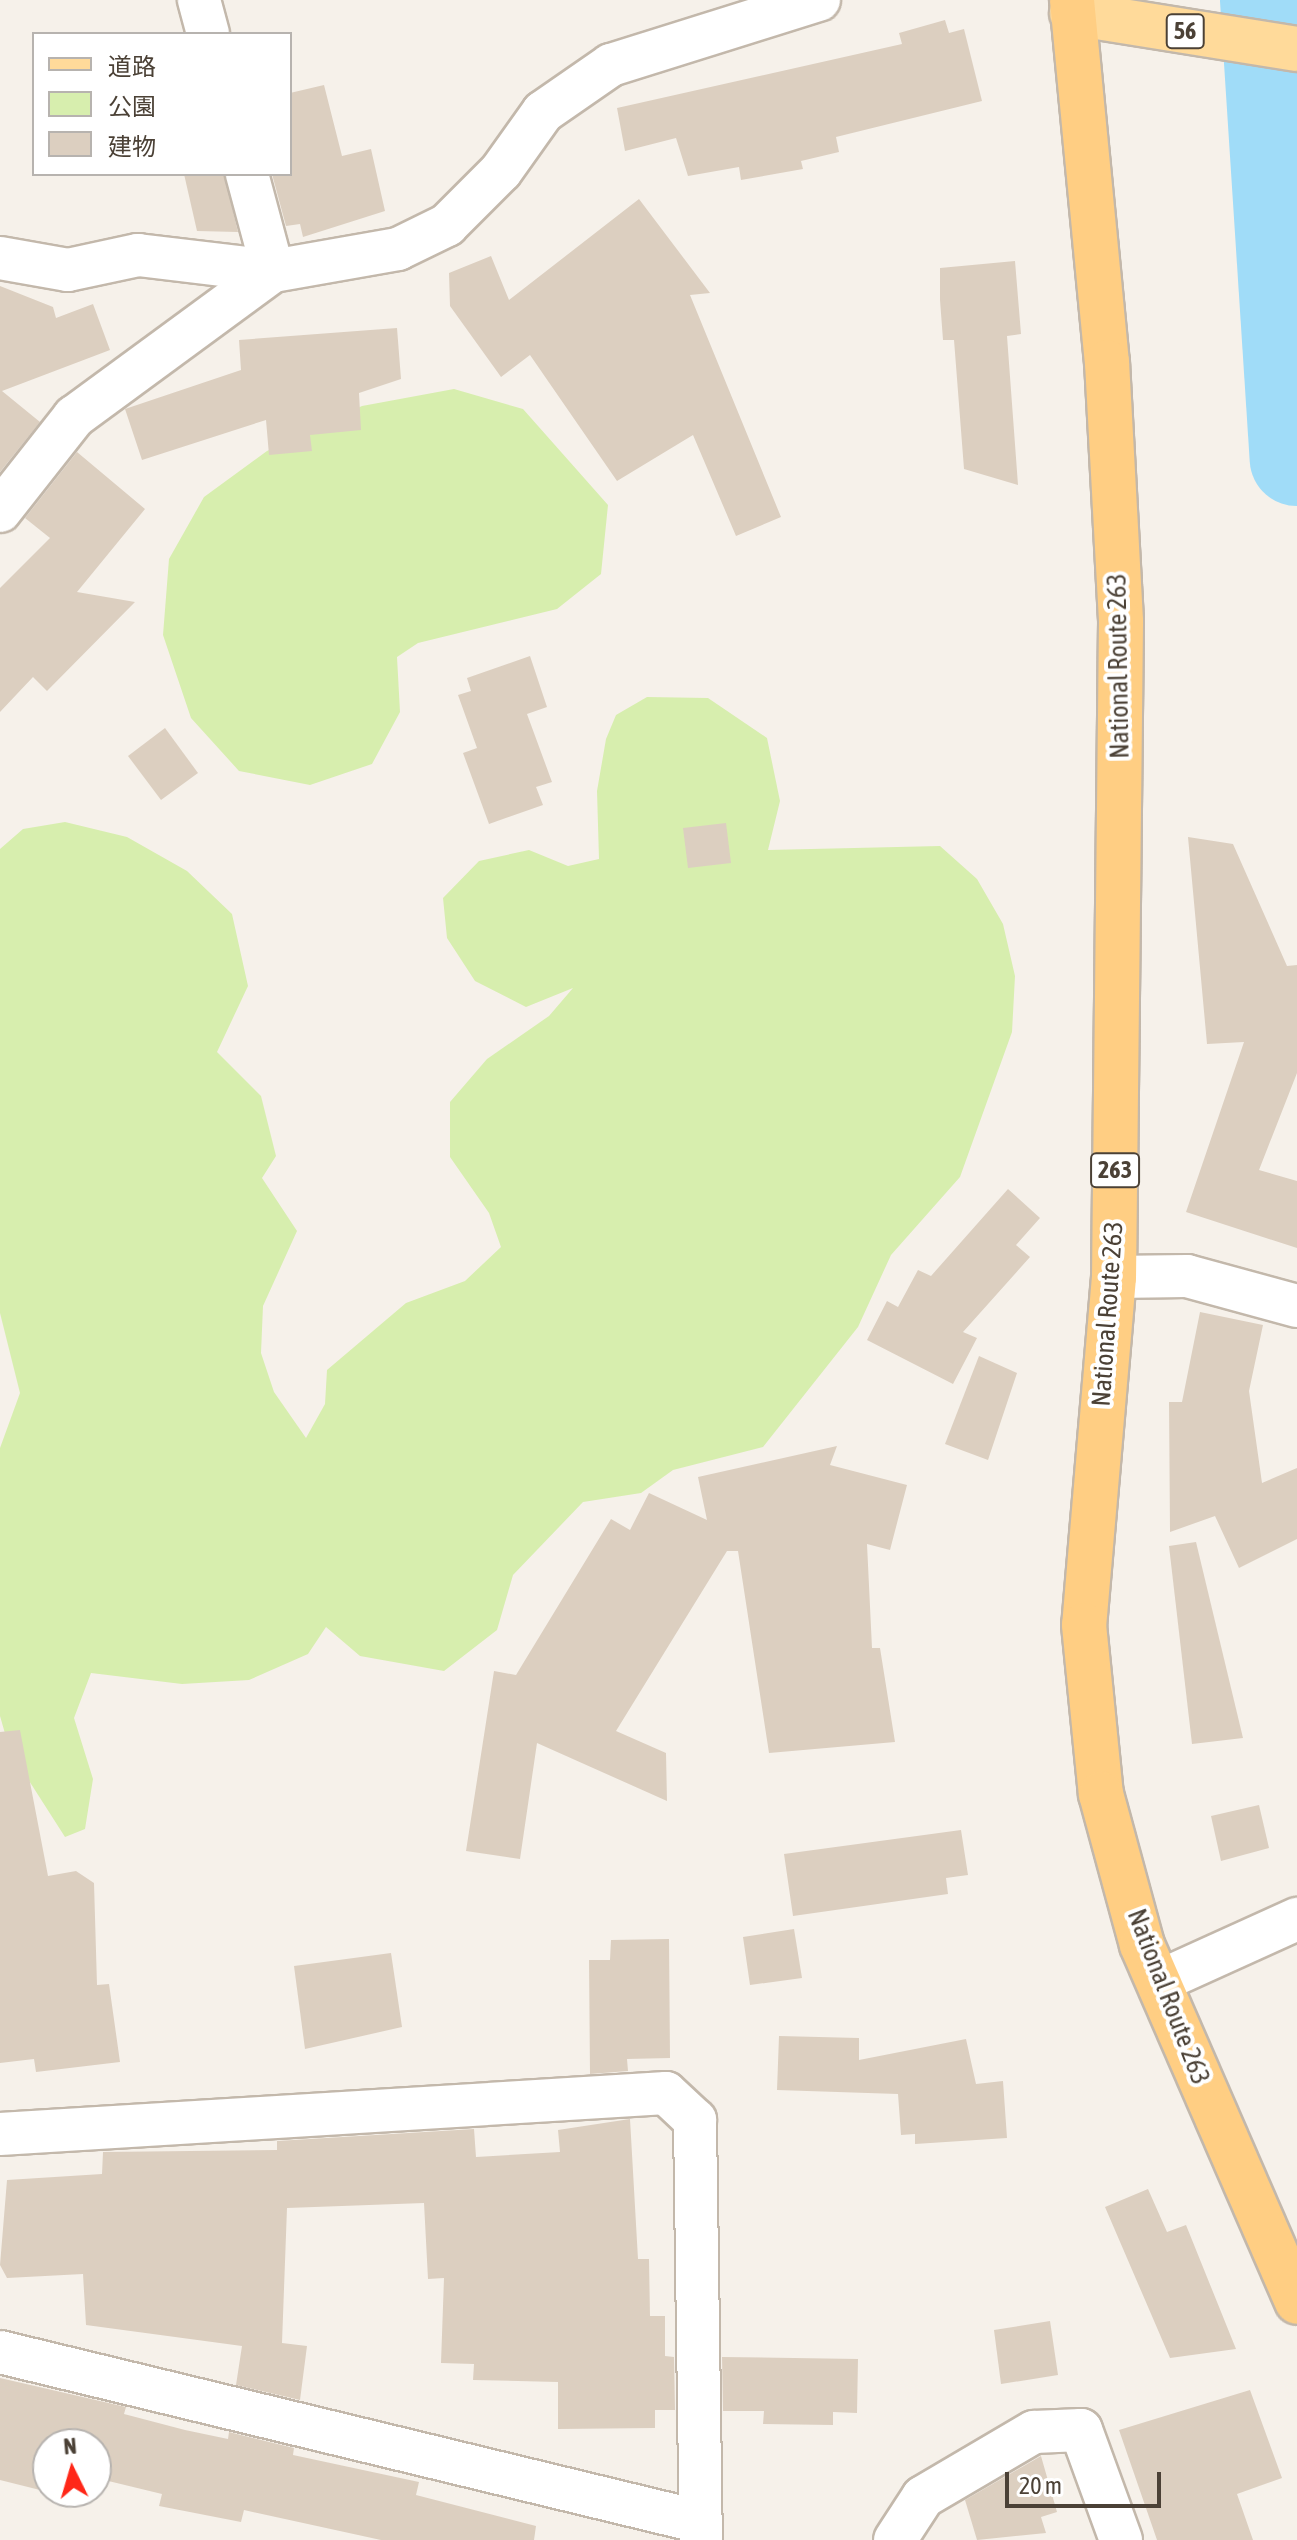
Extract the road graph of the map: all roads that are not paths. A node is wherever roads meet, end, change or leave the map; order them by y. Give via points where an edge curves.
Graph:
1 (199, 0) edge
2 (819, 0) edge
3 (1072, 7) edge
4 (207, 32) edge
5 (1297, 49) edge
6 (248, 176) edge
7 (0, 258) edge
8 (273, 271) junction
9 (0, 511) edge
10 (1114, 1277) junction
11 (1297, 1306) edge
12 (1297, 1919) edge
13 (1158, 1982) junction
14 (0, 2134) edge
15 (1297, 2302) edge
16 (0, 2352) edge
17 (701, 2531) edge
18 (895, 2540) edge
19 (1121, 2540) edge

1 - 4 street
2 - 8 street via 611,65 543,112 501,171 447,225 398,249
3 - 5 main road, 56
3 - 10 highway, National Route 263 / 263 via 1107,362 1121,622
6 - 8 street
7 - 8 street via 68,270 138,255
8 - 9 street via 74,417
10 - 11 street via 1187,1276
10 - 13 highway, National Route 263 / 263 via 1084,1625 1101,1794
12 - 13 street
13 - 15 highway, National Route 263 / 263
14 - 17 street via 666,2093 695,2120
16 - 17 street
18 - 19 street via 935,2490 1034,2432 1081,2430

